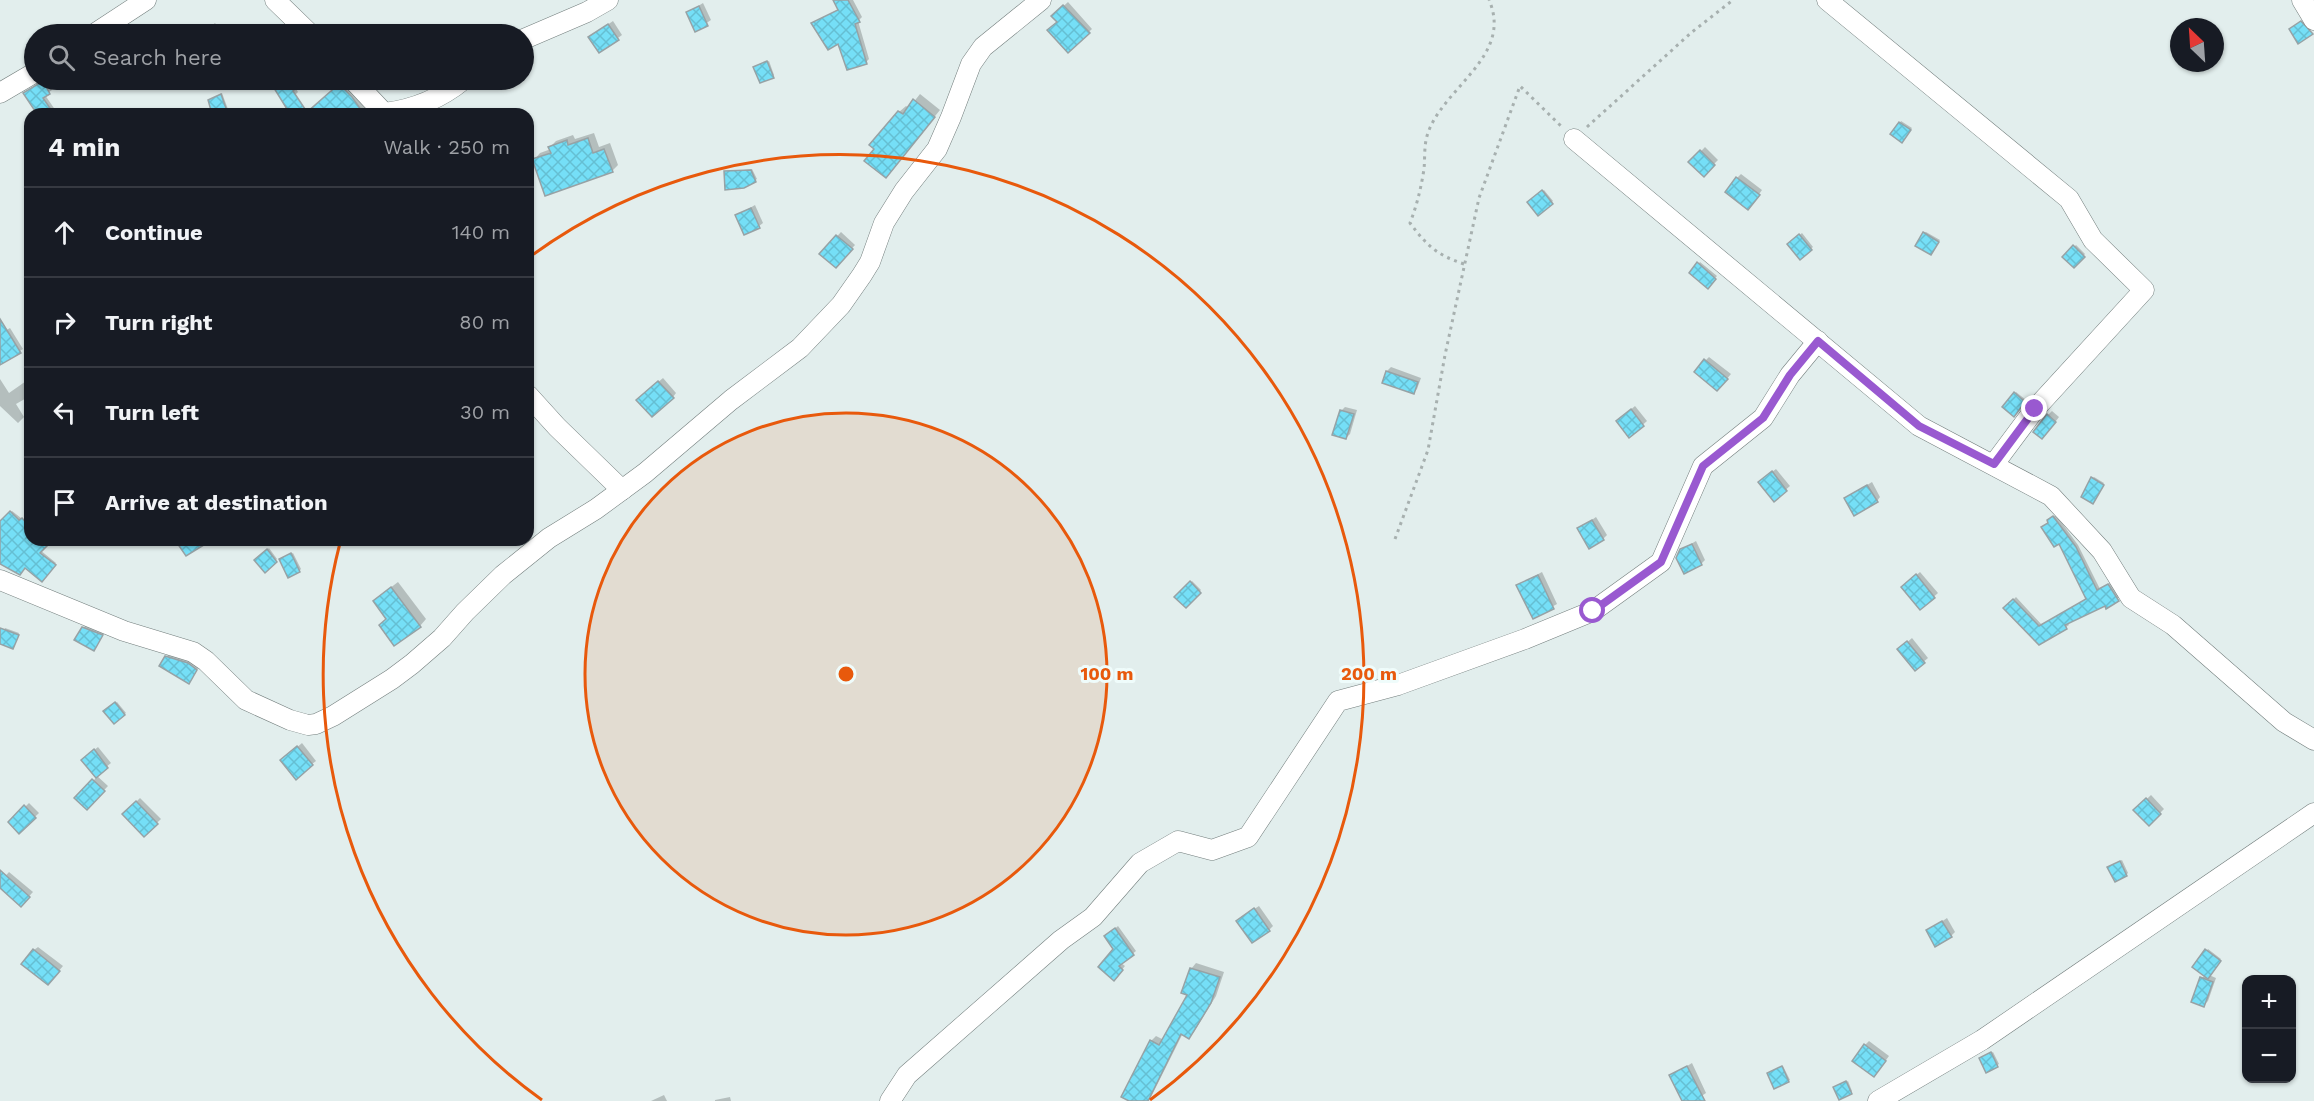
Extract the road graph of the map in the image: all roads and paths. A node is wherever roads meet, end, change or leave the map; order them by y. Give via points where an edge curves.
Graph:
1 (146, 0) edge
2 (274, 0) edge
3 (608, 0) edge
4 (1041, 0) edge
5 (1489, 0) edge
6 (1733, 0) edge
7 (1827, 0) edge
8 (2302, 0) edge
9 (2314, 20) edge
10 (109, 24) edge
11 (299, 24) edge
12 (534, 35) edge
13 (24, 79) edge
14 (363, 90) edge
15 (449, 90) edge
16 (0, 93) edge
17 (380, 108) edge
18 (416, 108) edge
19 (1574, 139) junction
20 (1464, 264) junction
21 (1818, 341) junction
22 (534, 402) edge
23 (1994, 464) junction
24 (622, 490) junction
25 (1395, 539) dead end
26 (0, 580) edge
27 (2314, 740) edge
28 (2314, 813) edge
29 (890, 1101) edge
30 (1878, 1101) edge

1 - 10 street
2 - 11 street
3 - 12 street
4 - 24 street via 983,47 971,64 937,149 884,223 870,262 841,305 800,348
5 - 20 path via 1495,13 1489,49 1448,100 1427,136 1421,186 1410,223 1425,243 1444,258
6 - 19 path
7 - 23 street via 2069,199 2093,240 2145,290 2035,409
8 - 9 street
13 - 16 street
14 - 17 street
15 - 18 street
19 - 20 path via 1520,86 1479,198
19 - 21 street
20 - 25 path via 1428,450
21 - 23 street via 1919,426
21 - 29 street via 1790,375 1763,418 1703,466 1661,562 1593,611 1398,685 1338,701 1248,837 1212,850 1178,841 1140,863 1093,917 1061,940 907,1075
22 - 24 street
23 - 27 street via 2051,496 2102,551 2131,598 2174,625 2284,722
24 - 26 street via 549,538 503,575 442,638 392,679 316,724 308,725 246,700 193,652 124,631
28 - 30 street via 1982,1040

